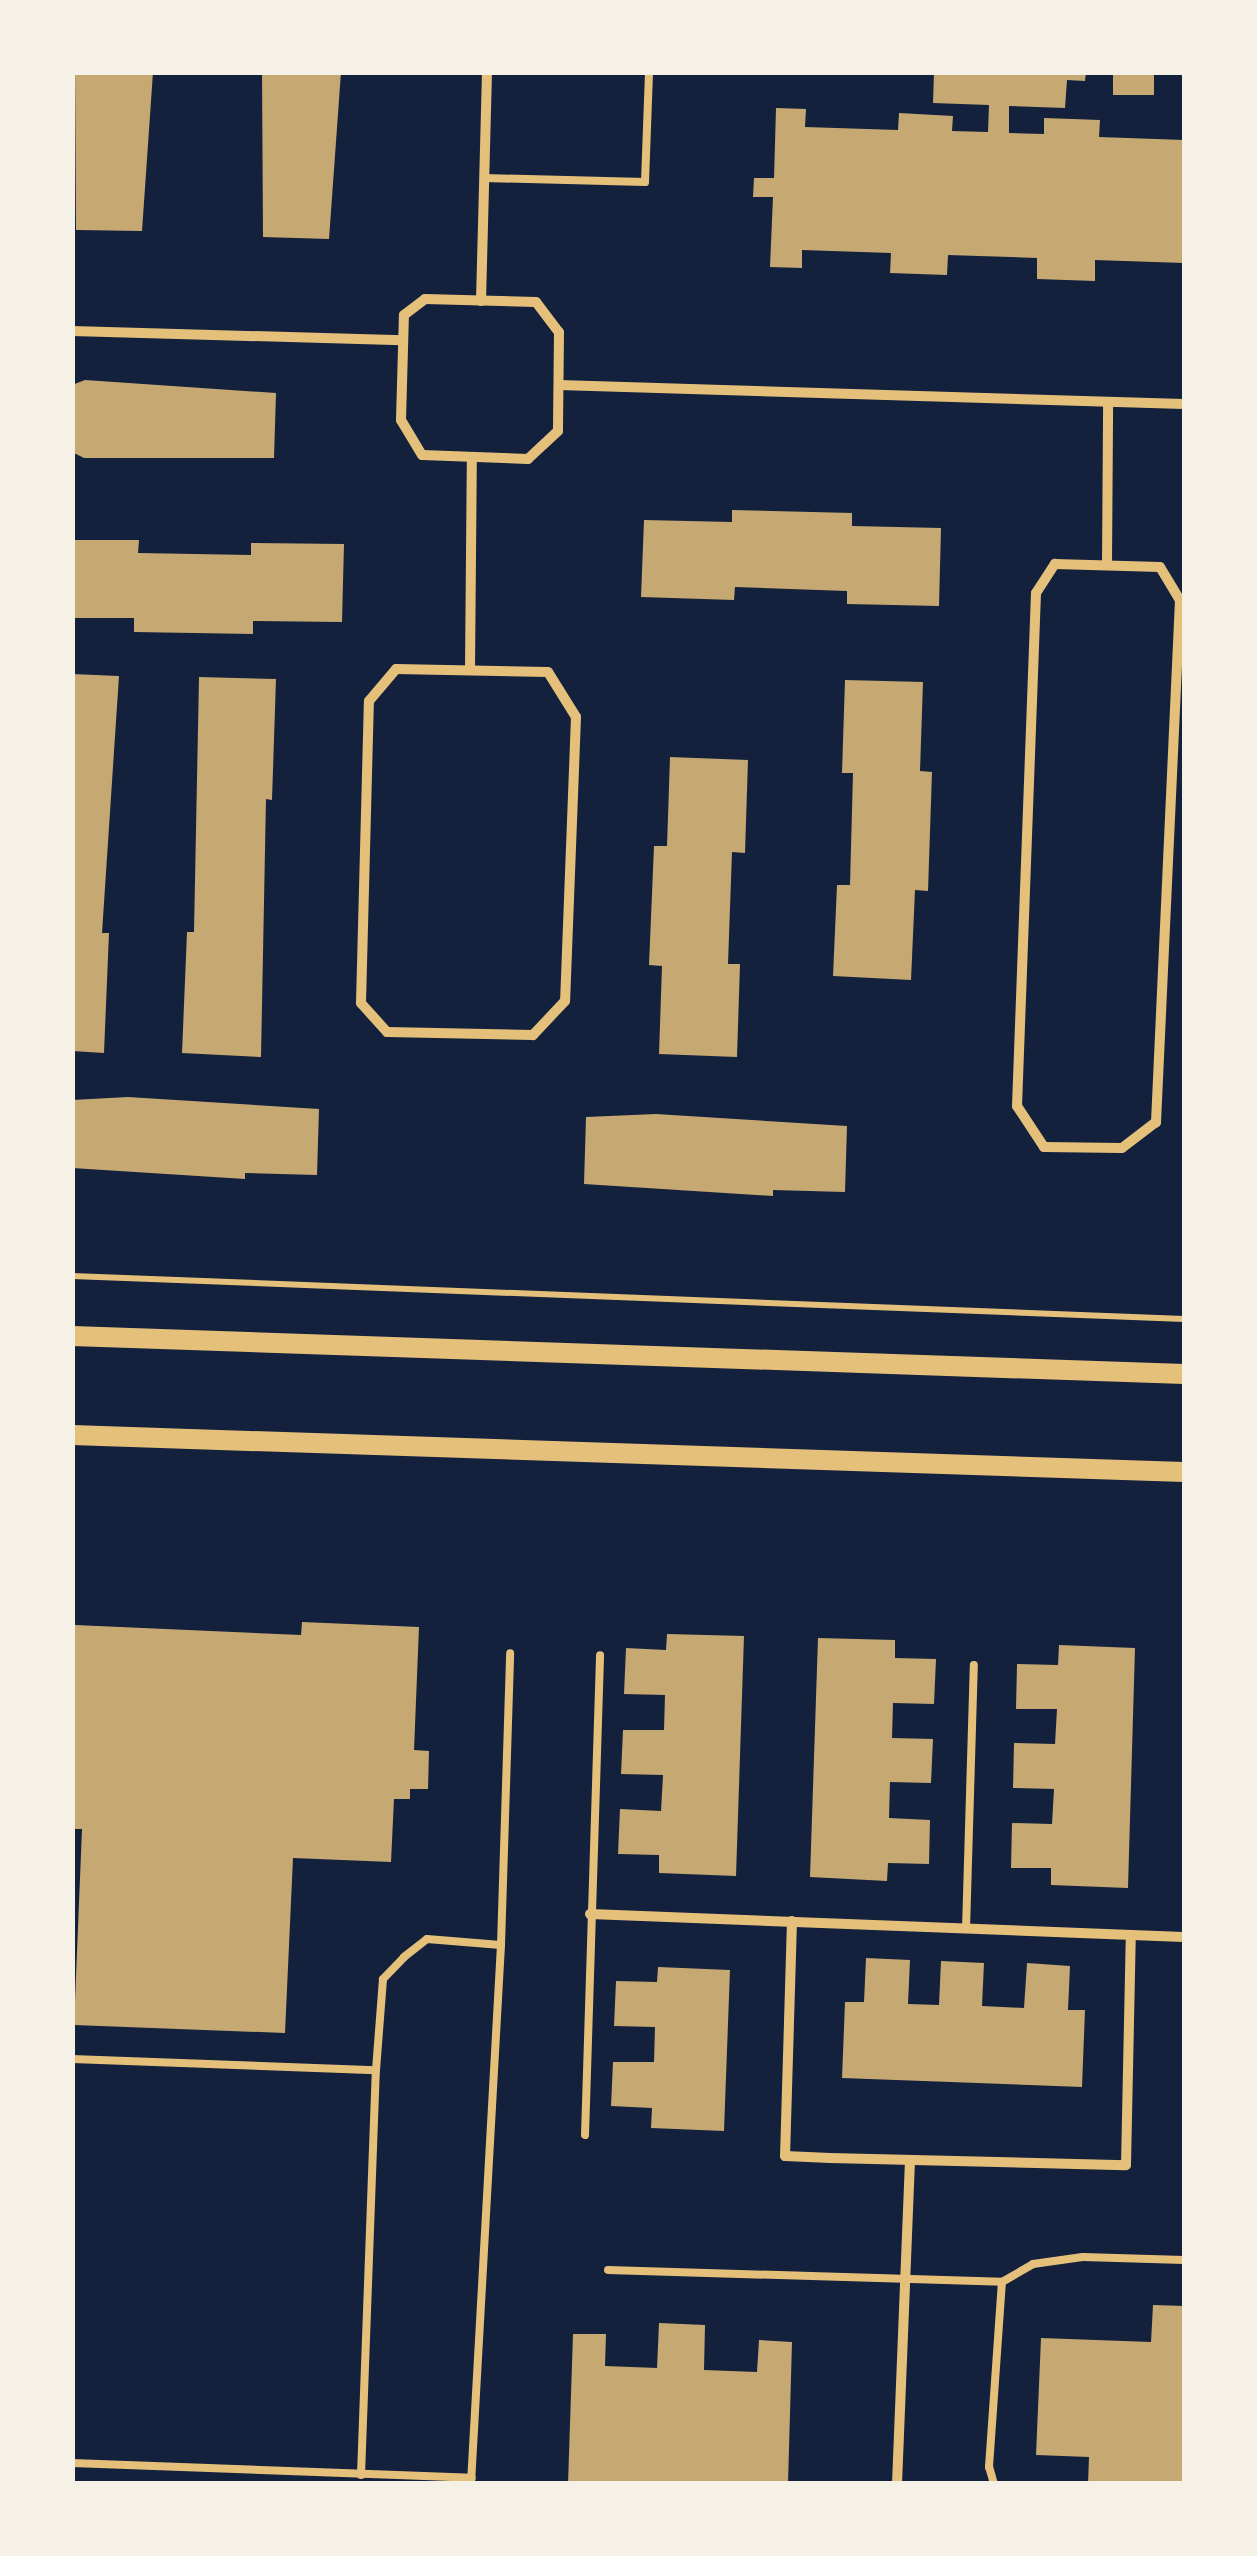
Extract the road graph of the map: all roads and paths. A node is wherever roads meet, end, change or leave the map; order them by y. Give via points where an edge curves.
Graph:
1 (487, 72) edge
2 (649, 72) edge
3 (484, 178) junction
4 (481, 301) junction
5 (72, 331) edge
6 (403, 340) junction
7 (559, 385) junction
8 (1108, 404) junction
9 (1184, 404) edge
10 (472, 458) junction
11 (1107, 564) junction
12 (470, 669) junction
13 (72, 1276) edge
14 (1184, 1319) edge
15 (72, 1336) edge
16 (1184, 1374) edge
17 (72, 1435) edge
18 (1184, 1472) edge
19 (510, 1652) dead end
20 (600, 1655) dead end
21 (974, 1665) dead end
22 (590, 1914) junction
23 (792, 1921) junction
24 (966, 1928) junction
25 (1131, 1935) junction
26 (1184, 1937) edge
27 (501, 1945) junction
28 (72, 2059) edge
29 (376, 2070) junction
30 (584, 2136) dead end
31 (910, 2161) junction
32 (1184, 2260) edge
33 (608, 2270) dead end
34 (904, 2282) junction
35 (1002, 2282) junction
36 (72, 2463) edge
37 (360, 2475) junction
38 (472, 2481) edge
39 (897, 2484) edge
40 (994, 2484) edge

1 - 3 street
2 - 3 lane via 645,182
3 - 4 street
4 - 6 street via 426,299 404,315
4 - 7 street via 536,302 559,332
5 - 6 street
6 - 10 street via 400,420 422,455
7 - 8 street
7 - 10 street via 558,431 528,459
8 - 9 street
8 - 11 street
10 - 12 street
11 - 11 street via 1056,564 1036,593 1018,1106 1044,1147 1122,1148 1156,1122 1180,600 1160,567
12 - 12 street via 396,669 369,701 360,1003 388,1032 533,1035 565,1001 576,716 548,672
13 - 14 path
15 - 16 main road
17 - 18 main road
19 - 27 lane
20 - 22 lane
21 - 24 lane
22 - 23 street
22 - 30 lane
23 - 24 street
23 - 31 street via 786,2156
24 - 25 street
25 - 26 street
25 - 31 street via 1126,2165
27 - 29 lane via 427,1939 404,1957 383,1979
27 - 38 lane
28 - 29 lane
29 - 37 lane
31 - 34 street
32 - 35 lane via 1083,2257 1033,2264
33 - 34 lane
34 - 35 lane
34 - 39 street
35 - 40 lane via 989,2467
36 - 37 lane
37 - 38 lane

